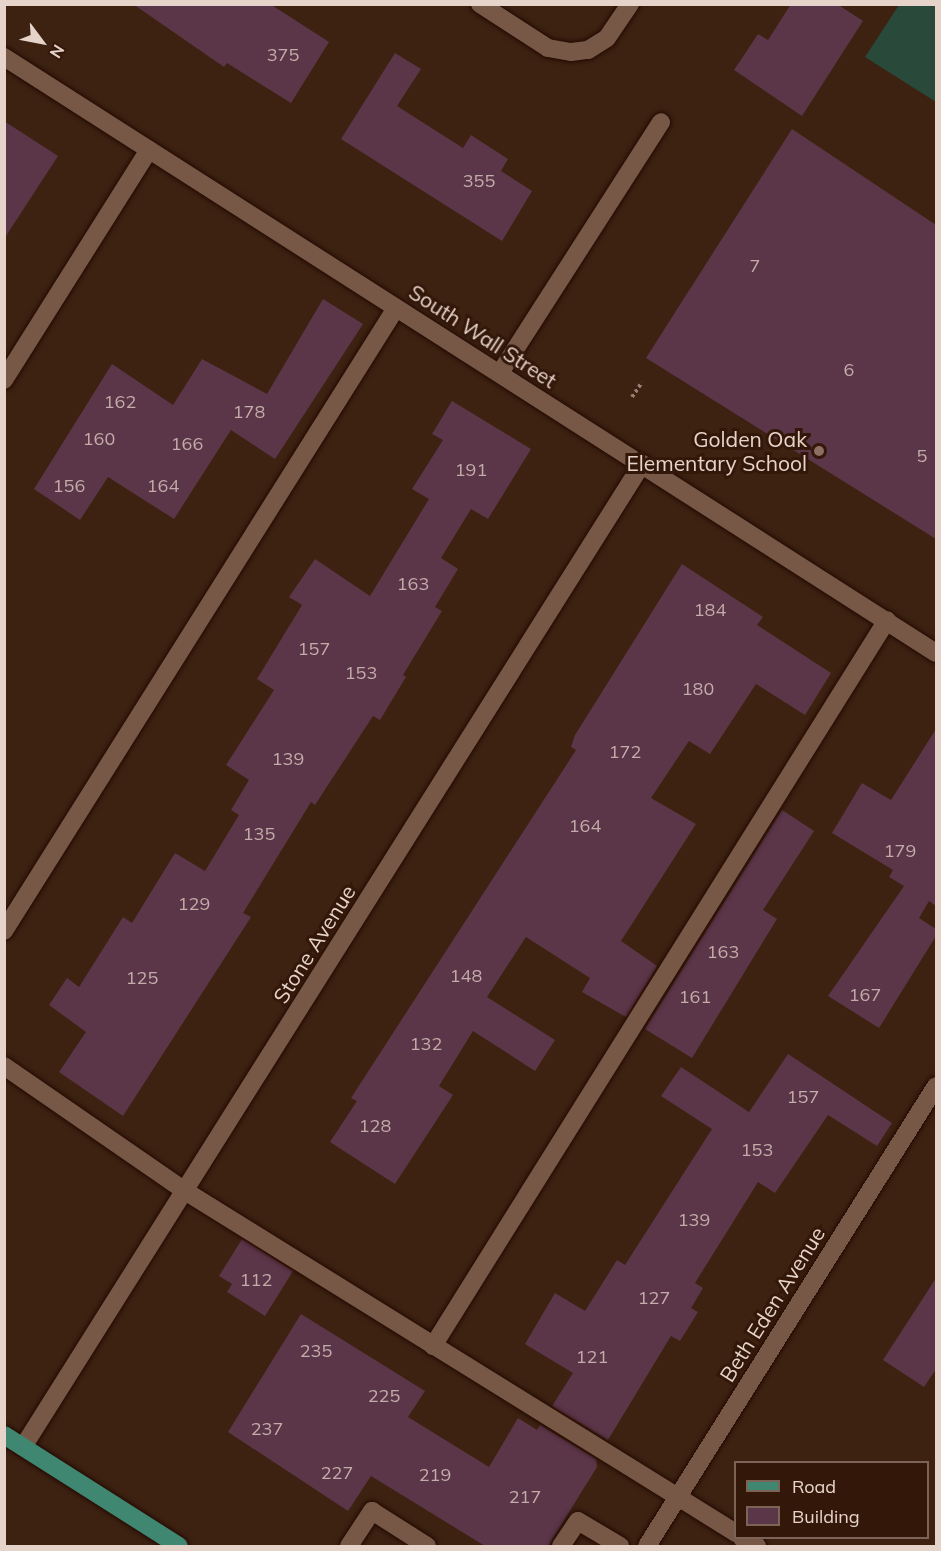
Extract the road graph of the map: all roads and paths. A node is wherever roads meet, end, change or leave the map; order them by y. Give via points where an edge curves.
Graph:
1 (480, 4) edge
2 (630, 4) edge
3 (4, 57) edge
4 (661, 122) dead end
5 (149, 150) junction
6 (396, 308) junction
7 (500, 373) junction
8 (4, 380) edge
9 (642, 382) dead end
10 (632, 397) dead end
11 (642, 464) junction
12 (887, 620) junction
13 (936, 650) edge
14 (4, 931) edge
15 (4, 1066) edge
16 (936, 1086) edge
17 (185, 1191) junction
18 (433, 1346) junction
19 (4, 1435) edge
20 (23, 1447) junction
21 (678, 1497) junction
22 (734, 1532) edge
23 (179, 1546) edge
24 (349, 1546) edge
25 (427, 1546) edge
26 (561, 1546) edge
27 (620, 1546) edge
28 (646, 1546) edge

1 - 2 street via 548,48 571,52 588,50 607,38
3 - 5 street, South Wall Street
4 - 7 street
5 - 6 street, South Wall Street
5 - 8 street
6 - 7 street, South Wall Street
6 - 14 street
7 - 11 street, South Wall Street
9 - 10 path
11 - 12 street, South Wall Street
11 - 17 street, Stone Avenue
12 - 13 street, South Wall Street
12 - 18 street
15 - 17 street
16 - 21 street, Beth Eden Avenue
17 - 18 street
17 - 20 street, Stone Avenue
18 - 21 street
19 - 20 main road
20 - 23 main road
21 - 22 street
21 - 28 street, Beth Eden Avenue
24 - 25 street via 372,1511
26 - 27 street via 578,1521

